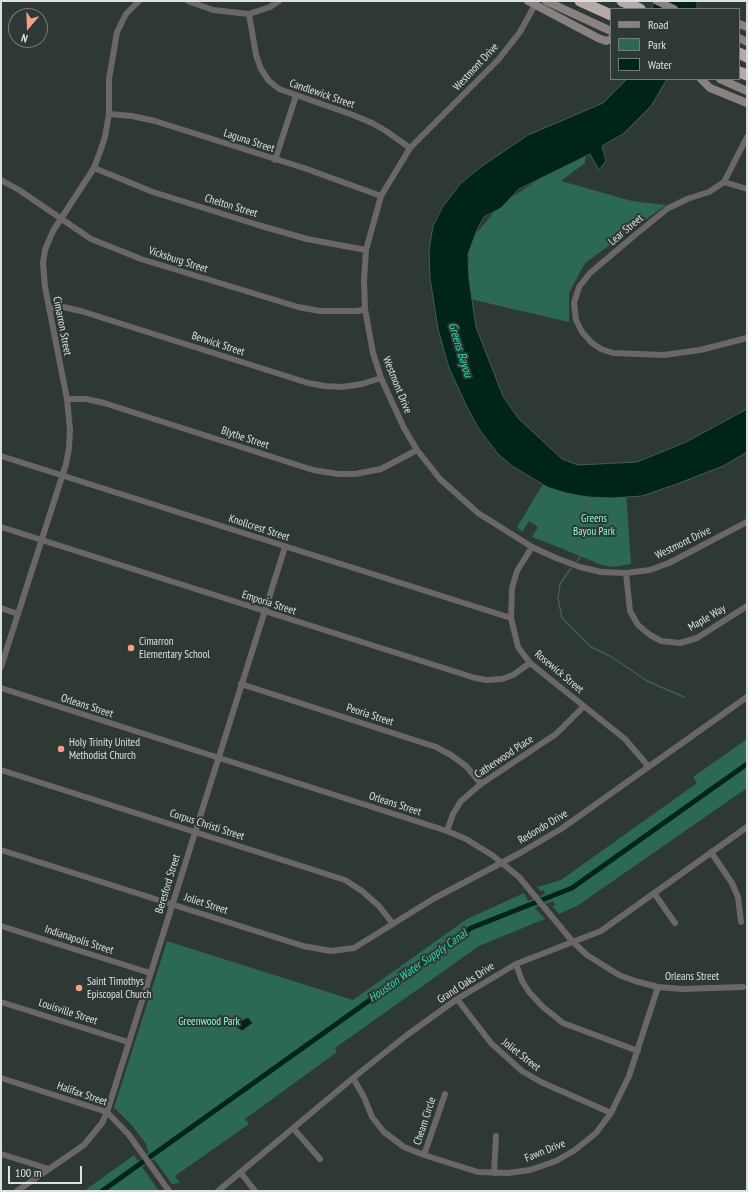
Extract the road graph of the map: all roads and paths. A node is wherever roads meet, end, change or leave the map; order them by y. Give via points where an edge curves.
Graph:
1 (139, 1) edge
2 (188, 1) edge
3 (279, 1) edge
4 (546, 1) edge
5 (580, 1) edge
6 (622, 1) edge
7 (657, 1) edge
8 (534, 2) edge
9 (638, 8) edge
10 (672, 8) edge
11 (249, 14) junction
12 (610, 14) edge
13 (610, 31) edge
14 (610, 39) edge
15 (702, 80) edge
16 (722, 80) edge
17 (747, 91) edge
18 (296, 96) junction
19 (747, 103) edge
20 (109, 114) junction
21 (747, 138) edge
22 (410, 148) junction
23 (276, 160) junction
24 (94, 168) junction
25 (1, 180) edge
26 (724, 182) junction
27 (747, 189) edge
28 (381, 196) junction
29 (61, 219) junction
30 (366, 250) junction
31 (49, 308) junction
32 (365, 309) junction
33 (747, 338) edge
34 (381, 378) junction
35 (66, 399) junction
36 (417, 450) junction
37 (1, 456) edge
38 (62, 475) junction
39 (747, 522) edge
40 (1, 527) edge
41 (42, 540) junction
42 (285, 547) junction
43 (532, 547) junction
44 (626, 573) junction
45 (747, 606) edge
46 (1, 608) edge
47 (264, 612) junction
48 (18, 614) junction
49 (511, 618) junction
50 (530, 663) junction
51 (1, 667) edge
52 (241, 684) junction
53 (1, 688) edge
54 (747, 697) edge
55 (584, 706) junction
56 (218, 758) junction
57 (648, 766) junction
58 (1, 770) edge
59 (481, 784) junction
60 (747, 827) edge
61 (195, 831) junction
62 (446, 831) junction
63 (1, 850) edge
64 (711, 852) junction
65 (502, 862) junction
66 (654, 893) junction
67 (172, 904) junction
68 (740, 922) dead end
69 (675, 923) dead end
70 (393, 924) junction
71 (1, 926) edge
72 (573, 942) junction
73 (337, 951) joint
74 (516, 964) junction
75 (150, 973) junction
76 (658, 987) junction
77 (743, 987) dead end
78 (458, 999) junction
79 (1, 1002) edge
80 (128, 1042) junction
81 (638, 1051) junction
82 (1, 1078) edge
83 (353, 1078) junction
84 (445, 1094) dead end
85 (107, 1112) junction
86 (611, 1113) junction
87 (293, 1128) junction
88 (496, 1136) dead end
89 (1, 1154) edge
90 (424, 1156) junction
91 (320, 1159) dead end
92 (49, 1169) junction
93 (241, 1173) junction
94 (494, 1173) junction
95 (17, 1191) edge
96 (169, 1191) edge
97 (218, 1191) edge
98 (255, 1191) edge

1 - 20 street, Cimarron Street via 126,14 117,32 109,79
2 - 11 street via 214,10
3 - 11 street
4 - 13 main road
5 - 12 highway
6 - 9 highway
7 - 10 main road
8 - 14 main road via 598,38 606,41
8 - 22 street, Westmont Drive via 520,32 498,60
11 - 18 street, Candlewick Street via 253,42 261,69 279,90
15 - 19 main road via 710,88
16 - 17 main road
18 - 22 street, Candlewick Street via 353,115 386,131
18 - 23 street
20 - 23 street, Laguna Street via 155,121
20 - 24 street, Cimarron Street via 105,137
21 - 26 street
22 - 28 street, Westmont Drive
23 - 28 street, Laguna Street
24 - 29 street, Cimarron Street
24 - 30 street, Chelton Street via 153,192 258,225 307,239
25 - 29 street, Vicksburg Street
26 - 27 street
26 - 33 street, Lear Street via 709,192 687,198 667,209 590,273 579,287 574,303 576,320 582,332 596,346 613,353 672,354
28 - 30 street, Westmont Drive
29 - 31 street, Cimarron Street via 49,240 43,263
29 - 32 street, Vicksburg Street via 115,250 277,302 320,310
30 - 32 street, Westmont Drive
31 - 34 street, Berwick Street via 63,307 81,311 308,383 342,387
31 - 35 street, Cimarron Street
32 - 34 street, Westmont Drive via 373,353
34 - 36 street, Westmont Drive
35 - 36 street, Blythe Street via 86,399 104,403 313,470 338,474 381,469
35 - 38 street, Cimarron Street via 70,448
36 - 43 street, Westmont Drive via 440,479 468,504
37 - 38 street, Knollcrest Street
38 - 41 street, Cimarron Street
38 - 42 street, Knollcrest Street
39 - 44 street, Westmont Drive via 669,563 650,570
40 - 41 street, Emporia Street
41 - 47 street, Emporia Street
41 - 48 street, Cimarron Street
42 - 47 street, Beresford Street
42 - 49 street, Knollcrest Street
43 - 44 street, Westmont Drive via 580,567 601,572
43 - 49 street, Rosewick Street via 517,571 512,588
44 - 45 street, Maple Way via 630,611 638,625 661,641 680,643 697,638
46 - 48 street
47 - 50 street, Emporia Street via 475,678 502,679
47 - 52 street, Beresford Street
48 - 51 street, Cimarron Street
49 - 50 street, Rosewick Street via 518,647
50 - 55 street, Rosewick Street
52 - 56 street, Beresford Street
52 - 59 street, Peoria Street via 436,747 466,766
53 - 56 street, Orleans Street
54 - 57 street, Redondo Drive
55 - 57 street, Rosewick Street via 625,739
55 - 59 street, Catherwood Place via 556,734
56 - 61 street, Beresford Street
56 - 62 street, Orleans Street
57 - 65 street, Redondo Drive via 561,829
58 - 61 street, Corpus Christi Street
59 - 62 street, Catherwood Place via 461,801
60 - 64 street, Grand Oaks Drive
61 - 67 street, Beresford Street
61 - 70 street, Corpus Christi Street via 345,880 379,906
62 - 65 street, Orleans Street via 466,839
63 - 67 street, Joliet Street
64 - 66 street, Grand Oaks Drive
64 - 68 street via 738,897
65 - 70 street, Redondo Drive
65 - 72 street, Orleans Street via 536,896
66 - 69 street
66 - 72 street, Grand Oaks Drive via 601,931
67 - 73 street, Joliet Street via 303,946
67 - 75 street, Beresford Street
70 - 73 street, Redondo Drive via 354,948
71 - 75 street, Indianapolis Street
72 - 74 street, Grand Oaks Drive
72 - 76 street, Orleans Street via 587,955 614,972 636,982
74 - 78 street, Grand Oaks Drive
74 - 81 street via 529,992 563,1022
75 - 80 street, Beresford Street
76 - 77 street, Orleans Street
76 - 81 street, Fawn Drive
78 - 83 street, Grand Oaks Drive
78 - 86 street, Joliet Street via 490,1043 522,1071
79 - 80 street, Louisville Street
80 - 85 street, Beresford Street
81 - 86 street, Fawn Drive via 623,1092
82 - 85 street, Halifax Street
83 - 87 street, Grand Oaks Drive
83 - 90 street, Fawn Drive via 372,1117 384,1132 404,1147
84 - 90 street, Cheam Circle
85 - 92 street, Beresford Street via 102,1123 84,1145
85 - 96 street, Halifax Street via 119,1124
86 - 94 street, Fawn Drive via 596,1133 575,1150 556,1160 530,1170
87 - 91 street
87 - 93 street, Grand Oaks Drive
88 - 94 street
89 - 92 street
90 - 94 street, Fawn Drive via 478,1172
92 - 95 street, Beresford Street
93 - 97 street, Grand Oaks Drive
93 - 98 street

